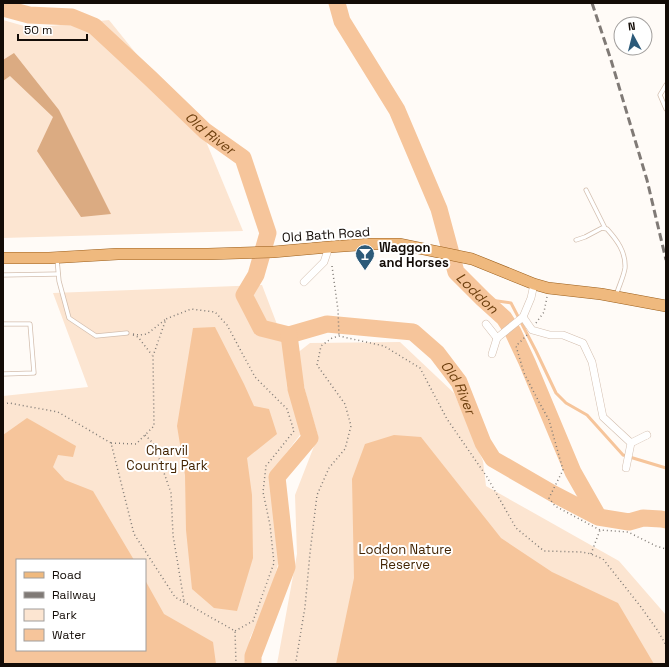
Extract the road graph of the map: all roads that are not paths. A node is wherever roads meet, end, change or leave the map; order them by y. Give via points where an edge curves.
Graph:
1 (666, 85) edge
2 (666, 110) edge
3 (586, 190) dead end
4 (605, 228) junction
5 (576, 240) dead end
6 (329, 246) junction
7 (3, 258) edge
8 (57, 258) junction
9 (58, 274) junction
10 (3, 275) edge
11 (304, 282) dead end
12 (534, 284) junction
13 (615, 297) junction
14 (665, 306) edge
15 (522, 318) junction
16 (3, 324) edge
17 (486, 324) dead end
18 (127, 333) road end
19 (500, 336) junction
20 (492, 354) dead end
21 (3, 374) edge
22 (647, 435) dead end
23 (631, 443) junction
24 (626, 468) dead end

1 - 2 lane via 660,95
3 - 4 lane
4 - 5 lane
4 - 13 lane via 623,252 624,268
6 - 8 main road, Old Bath Road via 272,252 118,254
6 - 11 street via 324,262
6 - 12 main road, Old Bath Road via 399,244 472,259
7 - 8 main road, Old Bath Road
8 - 9 lane
9 - 10 lane
9 - 18 lane via 69,318 96,336
12 - 13 main road, Old Bath Road
12 - 15 street
13 - 14 main road, Old Bath Road
15 - 19 street
15 - 23 street via 532,330 550,335 563,335 583,343 592,362 603,417
16 - 21 lane via 30,324 34,373
17 - 19 street
19 - 20 street
22 - 23 street
23 - 24 street

